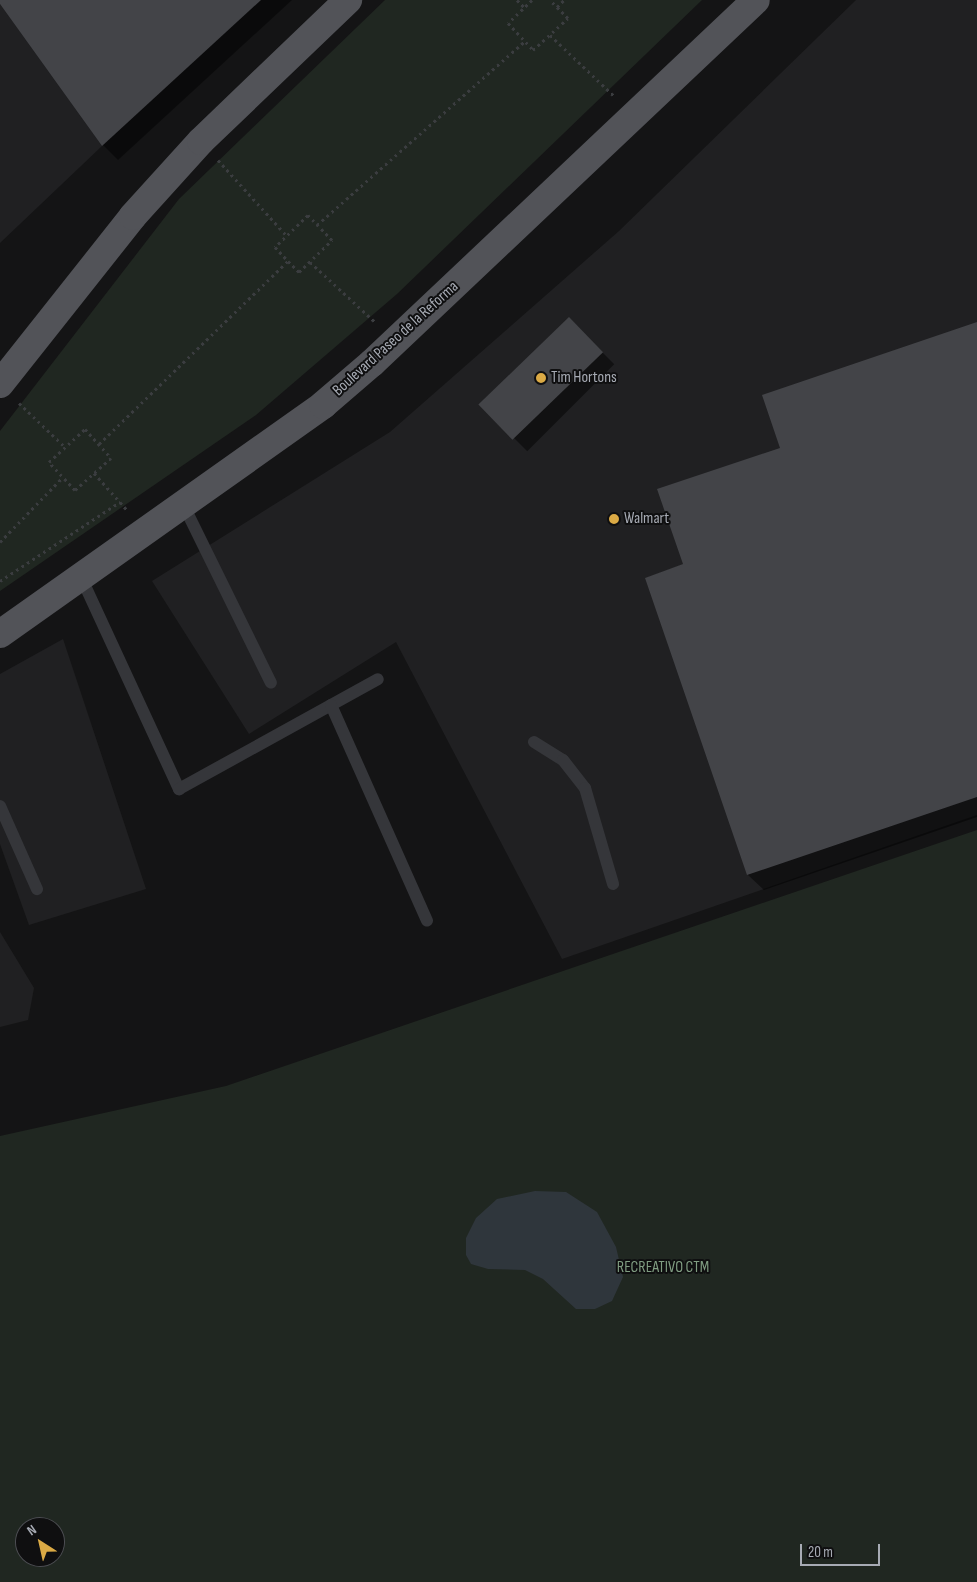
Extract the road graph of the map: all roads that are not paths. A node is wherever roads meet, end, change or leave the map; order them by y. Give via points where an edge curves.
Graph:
1 (348, 0) edge
2 (756, 0) edge
3 (7, 391) edge
4 (183, 504) junction
5 (81, 577) junction
6 (0, 634) edge
7 (378, 680) dead end
8 (272, 683) dead end
9 (331, 705) junction
10 (534, 742) dead end
11 (0, 806) edge
12 (613, 884) dead end
13 (37, 889) dead end
14 (426, 921) dead end

1 - 3 main road via 201,141 133,216
2 - 4 main road, Boulevard Paseo de la Reforma via 397,340 323,405
4 - 5 main road, Boulevard Paseo de la Reforma
4 - 8 lane
5 - 6 main road, Boulevard Paseo de la Reforma
5 - 9 lane via 180,789
7 - 9 lane
9 - 14 lane
10 - 12 lane via 563,760 584,788
11 - 13 lane

